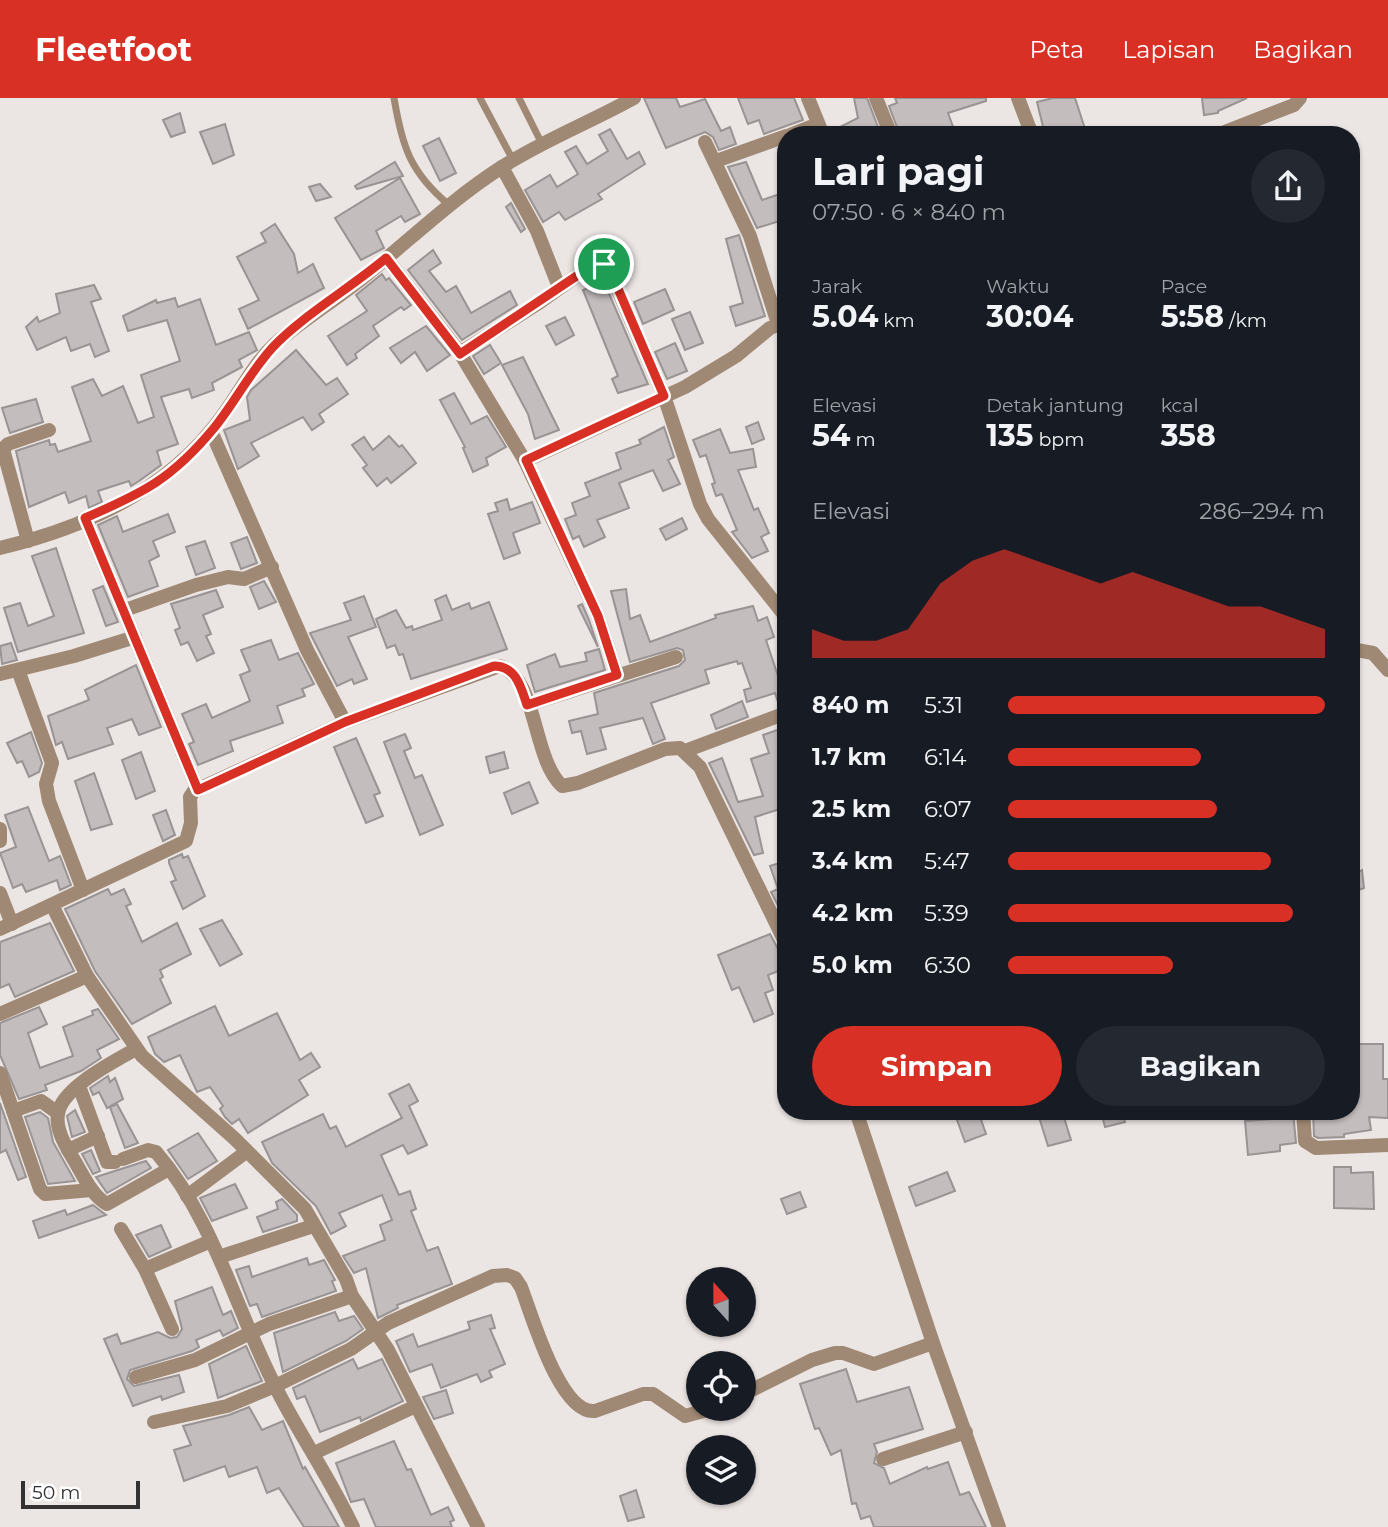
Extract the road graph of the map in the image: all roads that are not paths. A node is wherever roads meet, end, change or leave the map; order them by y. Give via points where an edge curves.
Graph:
1 (394, 98) edge
2 (480, 98) edge
3 (519, 98) edge
4 (634, 98) edge
5 (808, 98) edge
6 (877, 98) edge
7 (1018, 98) edge
8 (1300, 98) edge
9 (820, 126) edge
10 (888, 126) edge
11 (1029, 126) edge
12 (1240, 126) edge
13 (777, 139) edge
14 (705, 142) dead end
15 (542, 145) junction
16 (716, 161) junction
17 (507, 164) junction
18 (448, 204) junction
19 (386, 258) junction
20 (559, 288) junction
21 (777, 309) edge
22 (777, 327) edge
23 (460, 354) junction
24 (664, 396) junction
25 (49, 430) dead end
26 (211, 430) junction
27 (526, 460) junction
28 (85, 518) junction
29 (28, 541) junction
30 (0, 548) edge
31 (272, 567) junction
32 (777, 606) edge
33 (125, 610) junction
34 (135, 637) junction
35 (1360, 651) edge
36 (676, 657) dead end
37 (18, 670) junction
38 (1388, 670) edge
39 (0, 674) edge
40 (617, 675) junction
41 (527, 705) junction
42 (777, 716) edge
43 (345, 722) junction
44 (685, 751) junction
45 (198, 790) junction
46 (0, 829) edge
47 (0, 841) edge
48 (83, 890) junction
49 (0, 893) edge
50 (52, 905) junction
51 (777, 925) edge
52 (6, 927) edge
53 (87, 976) junction
54 (0, 1014) edge
55 (136, 1049) junction
56 (0, 1073) edge
57 (79, 1086) junction
58 (13, 1111) junction
59 (58, 1113) junction
60 (859, 1120) edge
61 (1304, 1120) edge
62 (98, 1136) junction
63 (1388, 1146) edge
64 (68, 1150) junction
65 (246, 1152) junction
66 (169, 1169) junction
67 (93, 1190) junction
68 (187, 1196) junction
69 (313, 1226) junction
70 (121, 1228) dead end
71 (211, 1241) junction
72 (219, 1257) junction
73 (145, 1269) junction
74 (352, 1296) junction
75 (172, 1329) dead end
76 (377, 1332) junction
77 (252, 1334) junction
78 (933, 1343) junction
79 (136, 1377) dead end
80 (275, 1386) junction
81 (756, 1388) edge
82 (416, 1406) junction
83 (686, 1416) edge
84 (154, 1422) dead end
85 (966, 1432) junction
86 (314, 1453) junction
87 (883, 1459) dead end
88 (353, 1527) edge
89 (478, 1527) edge
90 (999, 1527) edge

1 - 18 lane via 410,162 421,180
2 - 17 lane
3 - 15 lane
4 - 15 street
5 - 9 street
6 - 10 street
7 - 11 street
8 - 12 street via 1294,105
13 - 16 street
14 - 16 street
15 - 17 street
16 - 21 street
17 - 18 street
17 - 20 street
18 - 19 street
19 - 23 street
19 - 26 street via 276,344
20 - 23 street
20 - 24 street via 590,267 608,267
22 - 24 street via 718,368
23 - 27 street
24 - 27 street
24 - 32 street via 708,519
25 - 29 street via 3,449
26 - 28 street via 173,472 153,486
26 - 31 street
27 - 40 street via 598,616
28 - 29 street
28 - 33 street
29 - 30 street
31 - 33 street via 244,579 219,578 171,592
31 - 43 street via 307,650
33 - 34 street
34 - 37 street
34 - 45 street
35 - 38 street via 1373,653
36 - 40 street
37 - 39 street
37 - 48 street via 52,763 46,784 49,802
40 - 41 street
41 - 43 street via 514,675 494,666
41 - 44 street via 544,755 562,786 665,750
42 - 44 street
43 - 45 street
44 - 51 street via 700,767
45 - 48 street via 190,797 186,841
46 - 47 street
48 - 50 street
49 - 52 street
50 - 52 street
50 - 53 street
53 - 54 street
53 - 55 street
55 - 57 street
55 - 65 street
56 - 58 street
57 - 59 street
57 - 62 street
58 - 59 street via 41,1101
58 - 67 street via 37,1184 45,1194
59 - 64 street
60 - 78 street
61 - 63 street via 1306,1141 1316,1148
62 - 64 street
62 - 66 street via 107,1162 151,1150
64 - 67 street
65 - 68 street
65 - 69 street via 305,1209
66 - 67 street via 107,1204
66 - 68 street
68 - 71 street
69 - 72 street
69 - 74 street
70 - 73 street
71 - 72 street
71 - 73 street
72 - 77 street
73 - 75 street
74 - 76 street
74 - 77 street
76 - 80 street
76 - 82 street
76 - 83 street via 464,1288 507,1275 521,1287 549,1359 574,1405 596,1411 653,1394
77 - 79 street via 195,1360
77 - 80 street
78 - 81 street via 874,1364 835,1353
78 - 85 street
80 - 84 street via 227,1406
80 - 86 street
82 - 86 street
82 - 89 street
85 - 87 street
85 - 90 street
86 - 88 street

